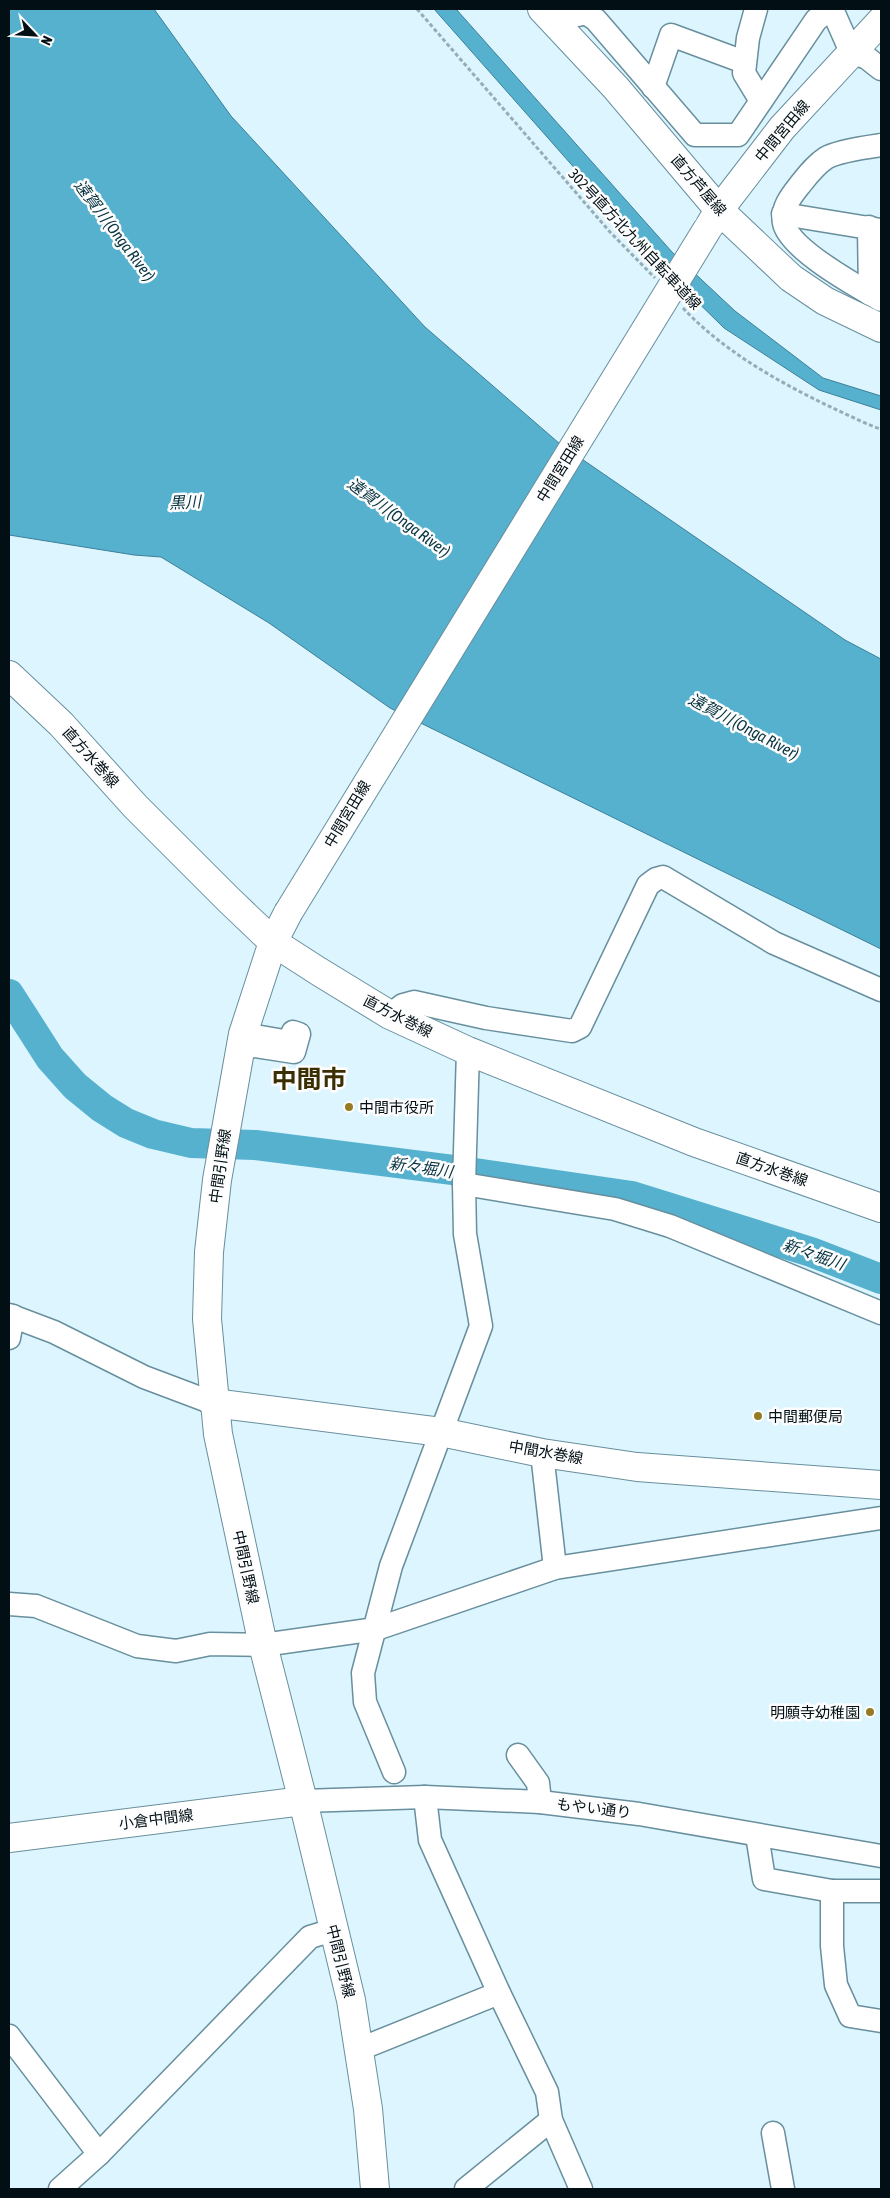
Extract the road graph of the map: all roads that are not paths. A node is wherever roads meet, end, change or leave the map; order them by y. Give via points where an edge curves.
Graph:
1 (756, 9) edge
2 (831, 9) edge
3 (550, 17) edge
4 (881, 21) edge
5 (851, 52) junction
6 (744, 62) junction
7 (881, 69) edge
8 (653, 86) junction
9 (761, 101) junction
10 (881, 145) edge
11 (783, 214) junction
12 (714, 219) junction
13 (875, 228) edge
14 (876, 297) edge
15 (881, 328) edge
16 (9, 675) edge
17 (273, 942) junction
18 (881, 990) edge
19 (390, 1015) junction
20 (468, 1051) junction
21 (464, 1184) junction
22 (881, 1208) edge
23 (881, 1314) edge
24 (10, 1323) edge
25 (213, 1403) junction
26 (441, 1432) junction
27 (542, 1453) junction
28 (881, 1485) edge
29 (881, 1518) edge
30 (555, 1568) junction
31 (9, 1604) edge
32 (376, 1628) junction
33 (263, 1645) junction
34 (518, 1755) dead end
35 (394, 1772) dead end
36 (425, 1797) junction
37 (303, 1801) junction
38 (540, 1802) junction
39 (757, 1835) junction
40 (9, 1838) edge
41 (881, 1856) edge
42 (832, 1891) junction
43 (881, 1891) edge
44 (333, 1930) junction
45 (498, 1993) junction
46 (881, 2021) edge
47 (9, 2036) edge
48 (360, 2049) junction
49 (551, 2120) junction
50 (773, 2133) dead end
51 (99, 2154) junction
52 (60, 2189) edge
53 (375, 2189) edge
54 (466, 2189) edge
55 (581, 2189) edge
56 (783, 2189) edge

1 - 6 street
2 - 5 street
2 - 9 street via 816,20
3 - 8 street via 586,13 596,20
3 - 12 main road, 直方芦屋線 via 616,88
4 - 5 main road, 中間宮田線
5 - 7 street
5 - 12 main road, 中間宮田線 via 782,128
6 - 8 street via 671,35
6 - 9 street via 744,73
8 - 9 street via 695,135 738,135
10 - 11 street via 827,157 790,197
11 - 13 street
11 - 14 street via 784,224 795,242 845,281
12 - 15 main road, 直方芦屋線 via 825,301
12 - 17 main road, 中間宮田線, bridge
13 - 14 street
16 - 17 main road, 直方水巻線 via 61,724 135,806
17 - 19 main road, 直方水巻線
17 - 25 main road, 中間引野線 via 242,1039 217,1180 208,1252 207,1319
18 - 19 street via 774,943 662,877 648,885 580,1027 572,1031 486,1018 414,1002
19 - 20 main road, 直方水巻線
20 - 21 street
20 - 22 main road, 直方水巻線 via 694,1142
21 - 23 street via 616,1209 661,1223
21 - 26 street via 465,1234 481,1326
24 - 25 street via 54,1332 144,1377
25 - 26 main road, 中間水巻線
25 - 33 main road, 中間引野線
26 - 27 main road, 中間水巻線
26 - 32 street via 391,1566
27 - 28 main road, 中間水巻線 via 637,1467
27 - 30 street
29 - 30 street
30 - 32 street
31 - 33 street via 36,1606 137,1646 176,1651 210,1644
32 - 33 street
32 - 35 street via 363,1673 364,1702
33 - 37 main road, 中間引野線
34 - 38 street via 538,1783
36 - 37 street, もやい通り
36 - 38 street, もやい通り
36 - 45 street via 430,1840
37 - 40 main road, 小倉中間線
37 - 44 main road, 中間引野線
38 - 39 street, もやい通り via 639,1814
39 - 41 street, もやい通り
39 - 42 street via 764,1879
42 - 43 street
42 - 46 street via 836,1985 850,2016
44 - 48 main road, 中間引野線
44 - 51 street via 310,1937
45 - 48 street
45 - 49 street via 547,2092
47 - 51 street
48 - 53 main road, 中間引野線
49 - 54 street
49 - 55 street
50 - 56 street
51 - 52 street

